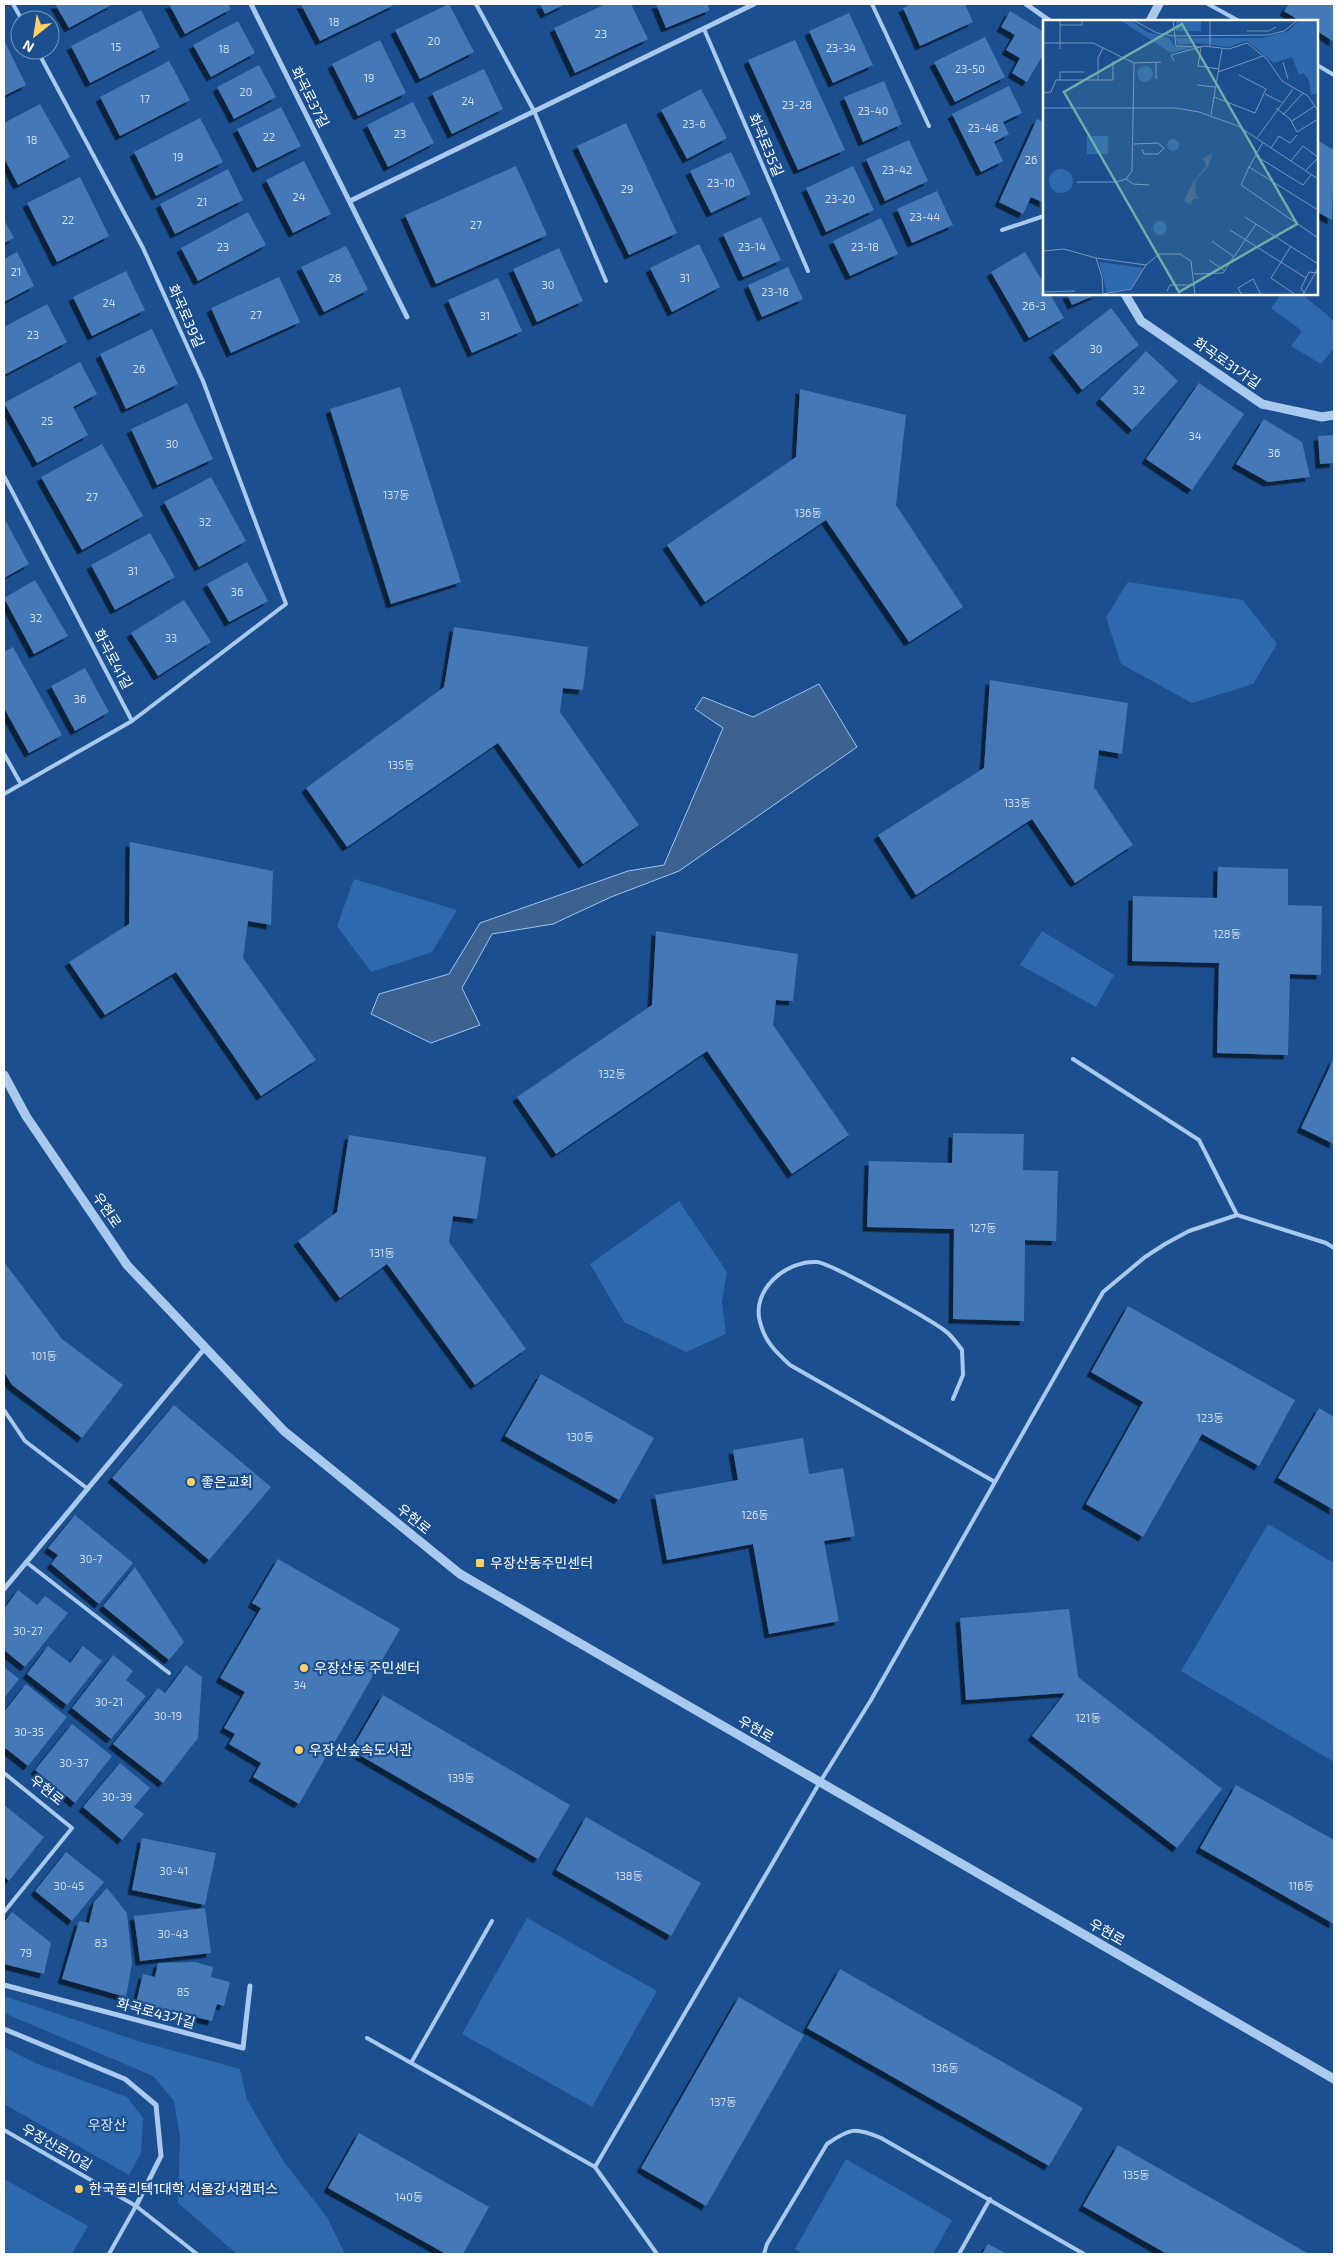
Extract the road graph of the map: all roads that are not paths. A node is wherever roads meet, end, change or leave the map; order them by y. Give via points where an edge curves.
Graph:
1 (251, 4) edge
2 (476, 4) edge
3 (754, 4) edge
4 (872, 4) edge
5 (1026, 4) edge
6 (1159, 4) edge
7 (1208, 4) edge
8 (1049, 20) edge
9 (1151, 20) edge
10 (1237, 20) edge
11 (704, 29) junction
12 (43, 60) edge
13 (1318, 66) edge
14 (1334, 75) edge
15 (534, 111) junction
16 (929, 126) dead end
17 (350, 201) junction
18 (1043, 216) edge
19 (1002, 230) dead end
20 (808, 271) dead end
21 (606, 281) dead end
22 (1126, 295) edge
23 (407, 317) dead end
24 (1334, 415) edge
25 (4, 476) edge
26 (132, 721) junction
27 (4, 754) edge
28 (21, 784) junction
29 (4, 794) edge
30 (1073, 1059) dead end
31 (4, 1075) edge
32 (1237, 1215) junction
33 (1334, 1248) edge
34 (205, 1348) junction
35 (953, 1399) dead end
36 (4, 1410) edge
37 (995, 1482) junction
38 (88, 1489) junction
39 (26, 1562) junction
40 (4, 1589) edge
41 (169, 1673) dead end
42 (4, 1774) edge
43 (820, 1782) junction
44 (4, 1912) edge
45 (492, 1921) dead end
46 (4, 1985) edge
47 (250, 1986) dead end
48 (4, 2029) edge
49 (367, 2038) dead end
50 (411, 2063) junction
51 (1334, 2079) edge
52 (4, 2130) edge
53 (595, 2167) junction
54 (990, 2199) junction
55 (136, 2206) junction
56 (109, 2254) edge
57 (197, 2254) edge
58 (658, 2254) edge
59 (764, 2254) edge
60 (959, 2254) edge
61 (1084, 2254) edge

1 - 17 street, 화곡로37길
2 - 15 lane
3 - 11 street
4 - 16 lane
5 - 8 street
6 - 9 street
7 - 10 lane
11 - 15 street
11 - 20 lane, 화곡로35길
12 - 26 lane, 화곡로39길 via 143,248 203,381 286,604
13 - 14 lane
15 - 17 street
15 - 21 lane
17 - 23 street, 화곡로37길
18 - 19 lane
22 - 24 street, 화곡로31가길 via 1142,320 1262,404 1322,417
25 - 26 lane, 화곡로41길
26 - 28 lane
27 - 28 lane
28 - 29 lane
30 - 32 lane via 1199,1140
31 - 34 street, 우현로 via 26,1116 127,1265
32 - 33 lane
32 - 37 lane via 1189,1231 1165,1244 1103,1292
34 - 38 street
34 - 43 street, 우현로 via 284,1431 460,1574
35 - 37 lane via 963,1375 962,1350 945,1330 845,1273 817,1262 793,1266 773,1278 762,1296 759,1321 770,1346 790,1365
36 - 38 lane via 25,1441
37 - 43 lane via 872,1700
38 - 39 street
39 - 40 street
39 - 41 lane
42 - 44 lane, 우현로 via 72,1828
43 - 51 street, 우현로
43 - 53 lane
45 - 50 lane
46 - 47 street, 화곡로43가길 via 243,2048
48 - 55 street via 125,2079 156,2105 161,2156
49 - 50 lane
50 - 53 lane
52 - 55 lane, 우장산로10길
53 - 58 lane
54 - 59 lane via 881,2138 861,2130 843,2133 827,2144 816,2159
54 - 60 lane
54 - 61 lane
55 - 56 lane
55 - 57 lane, 우장산로10길

